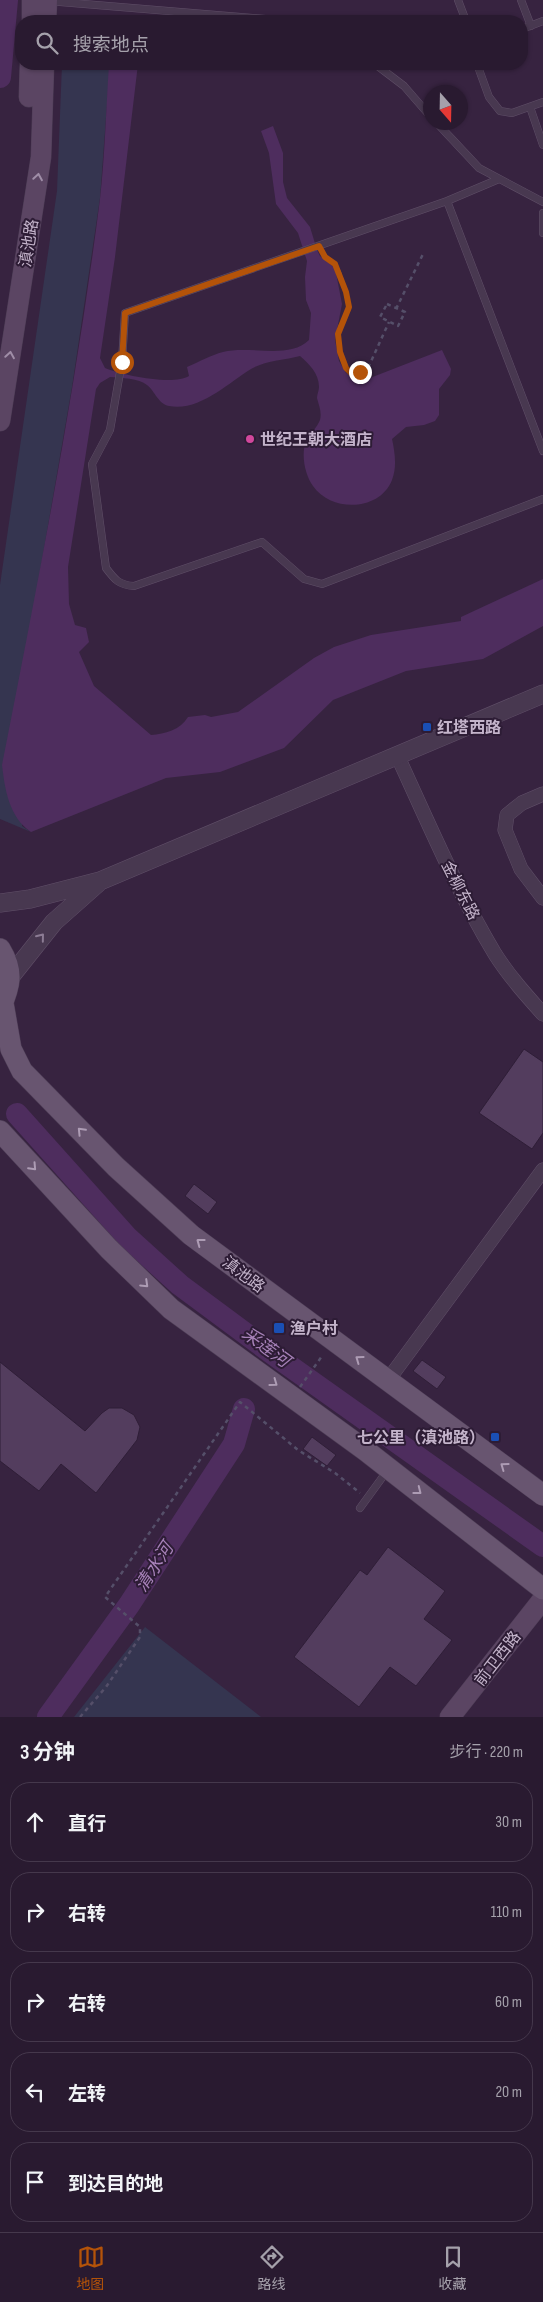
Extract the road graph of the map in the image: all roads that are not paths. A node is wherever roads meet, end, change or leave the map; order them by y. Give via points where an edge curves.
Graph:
1 (40, 0) edge
2 (458, 0) edge
3 (522, 0) edge
4 (34, 15) edge
5 (44, 15) edge
6 (218, 15) edge
7 (464, 15) edge
8 (527, 15) edge
9 (528, 17) edge
10 (543, 21) edge
11 (531, 26) junction
12 (528, 27) edge
13 (30, 70) edge
14 (44, 70) edge
15 (383, 70) edge
16 (479, 70) edge
17 (543, 102) edge
18 (530, 107) junction
19 (423, 108) edge
20 (443, 130) edge
21 (543, 145) edge
22 (499, 179) junction
23 (448, 201) junction
24 (543, 202) edge
25 (543, 213) edge
26 (543, 233) edge
27 (0, 331) edge
28 (0, 421) edge
29 (543, 451) edge
30 (543, 499) edge
31 (543, 694) edge
32 (397, 755) junction
33 (543, 794) edge
34 (100, 881) junction
35 (543, 898) edge
36 (3, 902) edge
37 (0, 949) edge
38 (11, 976) junction
39 (1, 1006) edge
40 (543, 1014) edge
41 (0, 1131) edge
42 (543, 1170) edge
43 (388, 1380) junction
44 (389, 1469) junction
45 (543, 1495) edge
46 (360, 1508) dead end
47 (543, 1589) edge
48 (543, 1599) edge
49 (543, 1618) edge
50 (450, 1717) edge
51 (465, 1717) edge

1 - 4 main road
1 - 5 main road
1 - 6 lane
2 - 7 lane
3 - 8 lane
9 - 11 lane
10 - 11 lane
11 - 12 lane
13 - 27 main road, 滇池路 via 27,156
28 -> 14 main road, 滇池路 via 41,157
15 - 19 lane via 404,86
16 - 18 lane via 489,97 500,111 512,113
17 - 18 lane
18 - 21 lane
20 - 22 lane via 479,168
22 - 23 lane
22 - 24 lane
23 - 29 lane
23 - 30 lane via 125,313 121,367 110,430 92,464 106,568 122,585 134,586 262,542 304,579 322,584
25 - 26 lane
31 - 32 street
32 - 34 street
32 - 40 street, 金柳东路 via 454,878 496,955
33 - 35 street via 522,803 507,815 505,830 521,869
34 - 36 street via 30,899
38 -> 34 street via 54,922
37 - 38 main road
38 - 39 main road
43 -> 39 main road, 滇池路 via 192,1236 116,1167 22,1071 11,1049
41 -> 44 main road via 108,1249 171,1308
42 - 43 street
45 -> 43 main road, 滇池路
44 - 46 lane
44 -> 47 main road
48 - 50 main road, 前卫西路
49 - 51 main road, 前卫西路

